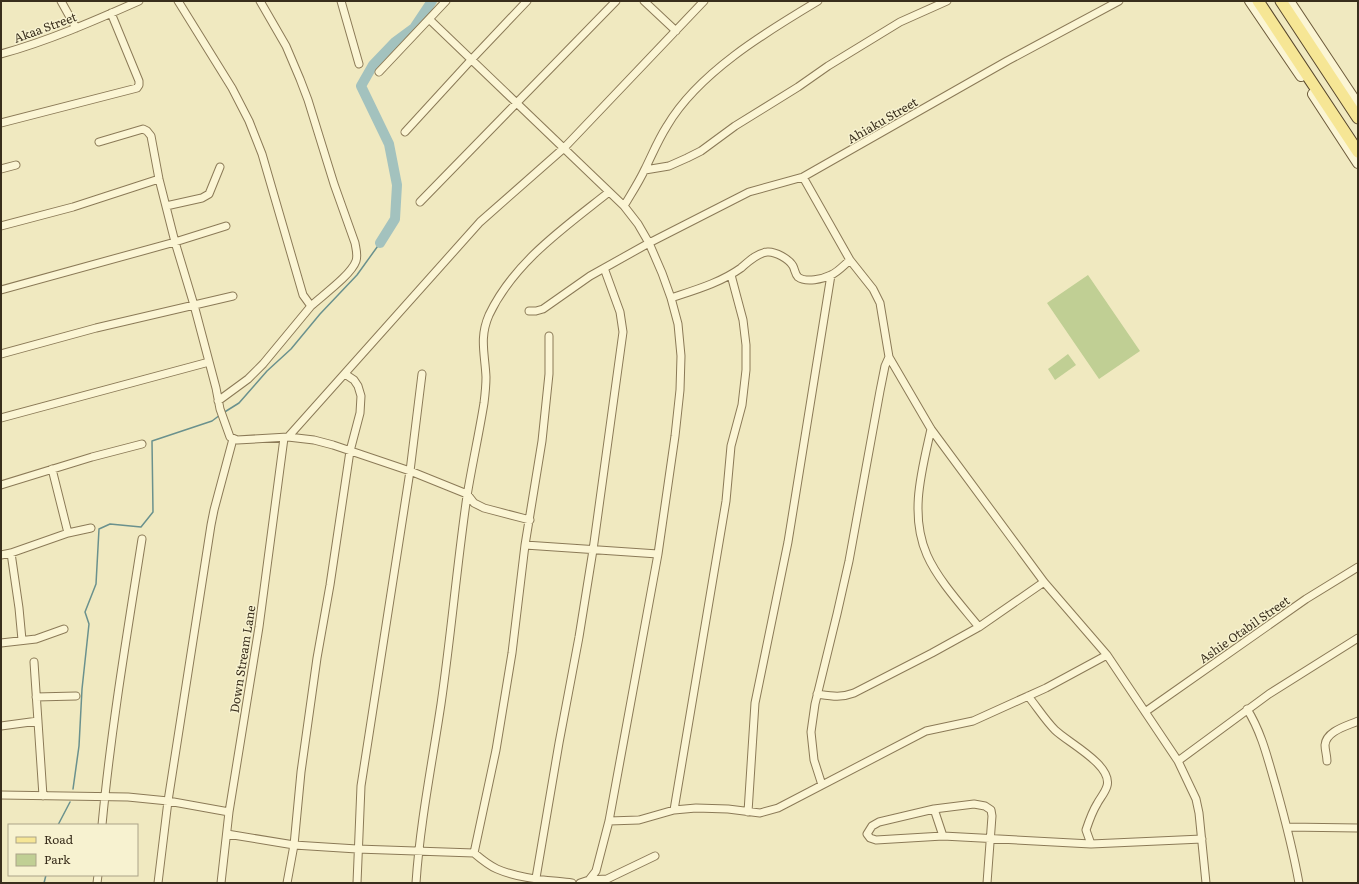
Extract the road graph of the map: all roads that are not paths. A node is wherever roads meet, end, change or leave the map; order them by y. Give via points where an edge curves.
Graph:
1 (140, 1) edge
2 (179, 1) edge
3 (260, 1) edge
4 (341, 1) edge
5 (446, 1) edge
6 (527, 1) edge
7 (616, 1) edge
8 (644, 1) edge
9 (704, 1) edge
10 (818, 1) edge
11 (947, 1) edge
12 (1119, 1) edge
13 (1250, 1) edge
14 (1258, 1) edge
15 (1281, 1) edge
16 (1289, 1) edge
17 (63, 2) edge
18 (111, 14) junction
19 (429, 19) junction
20 (76, 28) junction
21 (676, 31) junction
22 (1, 54) edge
23 (471, 60) junction
24 (359, 64) dead end
25 (379, 72) dead end
26 (1342, 87) junction
27 (516, 103) junction
28 (1358, 105) edge
29 (1358, 118) edge
30 (1, 123) edge
31 (405, 132) dead end
32 (99, 142) dead end
33 (1348, 142) junction
34 (564, 148) junction
35 (1358, 152) edge
36 (1358, 163) edge
37 (16, 165) dead end
38 (220, 167) dead end
39 (1, 169) edge
40 (645, 170) junction
41 (803, 177) junction
42 (159, 179) junction
43 (609, 192) junction
44 (420, 202) dead end
45 (166, 206) junction
46 (624, 206) junction
47 (1, 226) edge
48 (226, 226) dead end
49 (175, 242) junction
50 (649, 243) junction
51 (850, 260) junction
52 (604, 268) junction
53 (731, 275) junction
54 (832, 275) junction
55 (1, 290) edge
56 (233, 296) dead end
57 (671, 298) junction
58 (194, 305) junction
59 (311, 306) junction
60 (528, 311) dead end
61 (549, 336) dead end
62 (1, 354) edge
63 (889, 357) junction
64 (209, 362) junction
65 (345, 374) junction
66 (422, 374) dead end
67 (218, 400) junction
68 (1, 418) edge
69 (931, 429) junction
70 (286, 437) junction
71 (233, 439) junction
72 (142, 444) dead end
73 (350, 451) junction
74 (52, 469) junction
75 (410, 471) junction
76 (1, 485) edge
77 (467, 494) junction
78 (530, 520) junction
79 (91, 528) dead end
80 (68, 533) junction
81 (142, 539) dead end
82 (525, 545) junction
83 (593, 550) junction
84 (11, 553) junction
85 (658, 554) junction
86 (1, 555) edge
87 (1358, 567) edge
88 (1044, 582) junction
89 (979, 627) junction
90 (64, 629) dead end
91 (1358, 638) edge
92 (22, 640) junction
93 (1, 643) edge
94 (1107, 655) junction
95 (34, 662) dead end
96 (817, 694) junction
97 (76, 696) dead end
98 (1028, 696) junction
99 (36, 697) junction
100 (1247, 709) junction
101 (1145, 712) junction
102 (38, 721) junction
103 (1358, 721) edge
104 (1, 726) edge
105 (1178, 761) junction
106 (1327, 761) dead end
107 (822, 785) junction
108 (1, 795) edge
109 (43, 796) junction
110 (105, 796) junction
111 (168, 802) junction
112 (934, 809) junction
113 (674, 810) junction
114 (229, 812) junction
115 (748, 812) junction
116 (609, 821) junction
117 (102, 824) edge
118 (1287, 828) junction
119 (1358, 828) edge
120 (227, 834) junction
121 (944, 836) junction
122 (990, 839) junction
123 (1202, 839) junction
124 (294, 844) junction
125 (1092, 844) junction
126 (357, 849) junction
127 (418, 850) junction
128 (474, 853) junction
129 (655, 856) dead end
130 (536, 878) junction
131 (589, 880) junction
132 (158, 883) edge
133 (221, 883) edge
134 (287, 883) edge
135 (357, 883) edge
136 (416, 883) edge
137 (572, 883) edge
138 (580, 883) edge
139 (987, 883) edge
140 (1206, 883) edge
141 (1299, 883) edge

1 - 18 street, Akaa Street
2 - 59 street via 249,121 262,154 303,295
3 - 59 street via 286,46 300,79 356,247 356,260 350,272
4 - 24 street
5 - 19 street
6 - 23 street
7 - 27 street
8 - 21 street
9 - 21 street
10 - 40 street via 733,56 704,80 684,101 667,125
11 - 40 street via 900,22 694,154 669,166
12 - 41 street, Ahiaku Street via 1007,61
13 - 33 street
14 - 33 main road
15 - 26 main road
16 - 26 street
17 - 20 street
18 - 20 street, Akaa Street
18 - 30 street via 139,81 137,88
19 - 23 street
19 - 25 street
20 - 22 street, Akaa Street
21 - 34 street
23 - 27 street
23 - 31 street
26 - 28 street
26 - 29 main road
27 - 34 street
27 - 44 street
32 - 42 street via 145,130 151,136
33 - 35 main road
33 - 36 street
34 - 43 street
34 - 65 street via 480,222
37 - 39 street
38 - 45 street via 209,194
40 - 46 street
41 - 50 street, Ahiaku Street via 749,192
41 - 51 street
42 - 45 street
42 - 47 street via 73,207
43 - 46 street
43 - 77 street via 546,243 526,263 510,281 490,313 483,331 486,378 484,402
45 - 49 street
46 - 50 street
48 - 49 street
49 - 55 street
49 - 58 street
50 - 52 street, Ahiaku Street
50 - 57 street
51 - 54 street
51 - 63 street via 873,289 880,303
52 - 60 street, Ahiaku Street via 543,309
52 - 83 street via 620,312 623,332
53 - 54 street via 761,253 769,252 789,262 797,275 804,280
53 - 57 street via 706,287
53 - 113 street via 744,326 746,370 742,405 731,446 726,500
54 - 115 street via 788,542 755,703
56 - 58 street
57 - 85 street via 678,324 681,356 680,390
58 - 62 street
58 - 64 street
59 - 67 street via 258,369
61 - 78 street via 549,374
63 - 69 street
63 - 96 street via 880,391 849,561
64 - 67 street
64 - 68 street
65 - 70 street
65 - 73 street via 354,380 361,396 360,413
66 - 75 street
67 - 71 street via 230,437
69 - 88 street
69 - 89 street via 918,494 920,531 927,555
70 - 71 street
70 - 73 street via 314,440
70 - 114 street, Down Stream Lane
71 - 111 street via 211,525
72 - 74 street
73 - 75 street
73 - 124 street via 307,727
74 - 76 street
74 - 80 street
75 - 77 street
75 - 126 street via 361,786
77 - 78 street via 474,503 484,508
77 - 127 street via 441,704
78 - 82 street
79 - 80 street
80 - 84 street
81 - 110 street
82 - 83 street
82 - 128 street via 512,653
83 - 85 street
83 - 130 street
84 - 86 street
84 - 92 street
85 - 116 street
87 - 101 street, Ashie Otabil Street via 1306,599
88 - 89 street
88 - 94 street
89 - 96 street via 854,693 835,697
90 - 92 street via 36,639
91 - 100 street
92 - 93 street
94 - 98 street
94 - 101 street
95 - 99 street
96 - 107 street via 811,732 814,760
97 - 99 street
98 - 107 street via 973,721 926,731
98 - 125 street via 1054,730 1082,749 1100,766 1107,778 1108,785 1086,830
99 - 102 street
100 - 105 street
100 - 118 street via 1256,724
101 - 105 street
102 - 104 street
102 - 109 street
103 - 106 street via 1327,737
105 - 123 street via 1196,799
107 - 115 street via 778,808 760,813
108 - 109 street
109 - 110 street
110 - 111 street
110 - 117 street
111 - 114 street
111 - 132 street
112 - 121 street
112 - 121 street via 879,822 872,826 867,834 876,840
112 - 122 street via 974,804 985,806 991,810 992,816
113 - 115 street via 710,808
113 - 116 street via 639,820
114 - 120 street, Down Stream Lane
116 - 131 street via 600,862
118 - 119 street
118 - 141 street
120 - 124 street
120 - 133 street, Down Stream Lane
121 - 122 street
122 - 125 street
122 - 139 street
123 - 125 street
123 - 140 street
124 - 126 street
124 - 134 street
126 - 127 street
126 - 135 street
127 - 128 street
127 - 136 street
128 - 130 street via 497,869
129 - 131 street via 607,879
130 - 137 street
131 - 138 street

